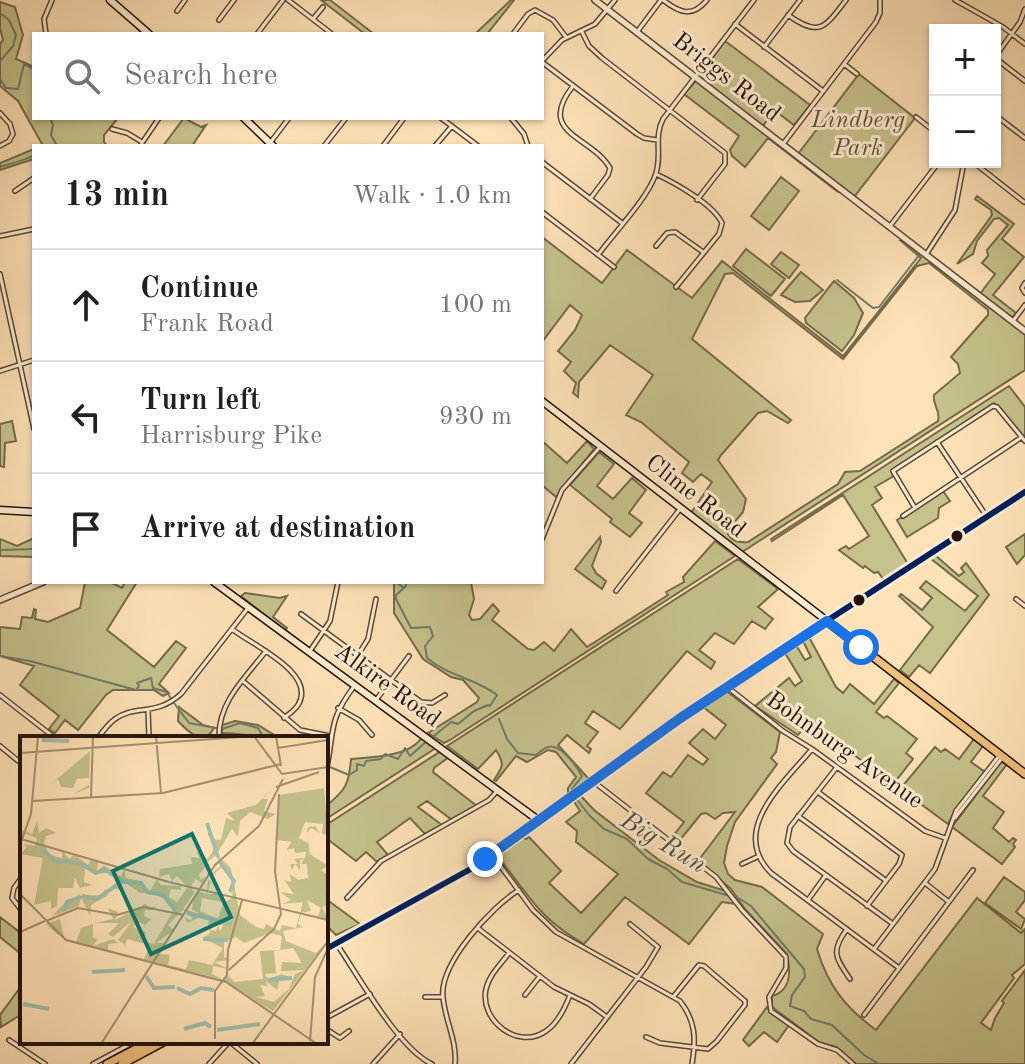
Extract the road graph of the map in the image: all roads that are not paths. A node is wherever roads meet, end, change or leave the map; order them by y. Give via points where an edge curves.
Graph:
1 (52, 0) edge
2 (110, 0) edge
3 (185, 0) edge
4 (234, 0) edge
5 (285, 0) edge
6 (595, 0) edge
7 (615, 0) edge
8 (662, 0) edge
9 (707, 0) edge
10 (754, 0) edge
11 (800, 0) edge
12 (846, 0) edge
13 (880, 0) edge
14 (955, 0) edge
15 (323, 7) dead end
16 (1025, 9) edge
17 (607, 10) junction
18 (177, 11) dead end
19 (788, 15) junction
20 (313, 19) junction
21 (219, 20) dead end
22 (735, 24) junction
23 (46, 32) edge
24 (147, 32) edge
25 (259, 32) edge
26 (329, 32) edge
27 (514, 32) edge
28 (582, 32) junction
29 (637, 32) junction
30 (1012, 34) junction
31 (566, 37) junction
32 (1025, 44) edge
33 (764, 47) junction
34 (1001, 49) edge
35 (544, 58) edge
36 (1001, 62) edge
37 (544, 63) edge
38 (844, 64) junction
39 (857, 74) dead end
40 (695, 77) junction
41 (1025, 81) edge
42 (573, 86) junction
43 (823, 91) junction
44 (670, 110) junction
45 (0, 113) edge
46 (916, 117) dead end
47 (158, 120) edge
48 (246, 120) edge
49 (288, 120) edge
50 (344, 120) edge
51 (402, 120) edge
52 (444, 120) edge
53 (513, 120) edge
54 (1001, 120) edge
55 (452, 126) junction
56 (929, 127) edge
57 (112, 129) dead end
58 (1025, 138) edge
59 (657, 140) junction
60 (141, 144) edge
61 (272, 144) edge
62 (326, 144) edge
63 (384, 144) edge
64 (437, 144) edge
65 (475, 144) edge
66 (527, 144) edge
67 (782, 144) junction
68 (0, 146) edge
69 (544, 164) edge
70 (934, 168) edge
71 (963, 168) edge
72 (981, 168) edge
73 (656, 174) junction
74 (32, 179) edge
75 (15, 191) dead end
76 (590, 199) junction
77 (697, 200) junction
78 (1024, 202) edge
79 (544, 214) edge
80 (622, 223) junction
81 (890, 227) junction
82 (32, 229) edge
83 (0, 236) edge
84 (656, 246) dead end
85 (703, 252) junction
86 (598, 255) junction
87 (926, 255) junction
88 (614, 267) dead end
89 (0, 274) edge
90 (1025, 283) edge
91 (676, 287) dead end
92 (1025, 293) edge
93 (1025, 305) edge
94 (1012, 321) junction
95 (1025, 331) edge
96 (32, 361) edge
97 (20, 366) junction
98 (0, 371) edge
99 (544, 403) edge
100 (32, 417) edge
101 (1023, 439) edge
102 (937, 442) junction
103 (600, 447) junction
104 (960, 478) junction
105 (1025, 492) edge
106 (915, 508) junction
107 (680, 509) junction
108 (0, 510) edge
109 (32, 512) edge
110 (903, 516) dead end
111 (987, 518) junction
112 (544, 534) edge
113 (38, 584) edge
114 (217, 584) edge
115 (338, 584) edge
116 (616, 591) dead end
117 (376, 599) dead end
118 (1016, 599) dead end
119 (0, 600) edge
120 (1025, 606) edge
121 (248, 608) junction
122 (301, 614) dead end
123 (827, 621) junction
124 (232, 629) junction
125 (324, 631) junction
126 (266, 651) junction
127 (309, 652) junction
128 (358, 656) junction
129 (409, 656) dead end
130 (391, 680) junction
131 (243, 681) junction
132 (355, 685) junction
133 (726, 686) junction
134 (0, 695) edge
135 (445, 695) dead end
136 (376, 700) junction
137 (338, 708) junction
138 (148, 710) junction
139 (284, 718) junction
140 (372, 735) dead end
141 (52, 736) edge
142 (100, 736) edge
143 (149, 736) edge
144 (219, 736) edge
145 (330, 736) junction
146 (0, 746) edge
147 (812, 749) junction
148 (328, 754) edge
149 (1001, 756) junction
150 (20, 762) edge
151 (837, 767) junction
152 (1024, 771) edge
153 (593, 781) junction
154 (498, 790) junction
155 (818, 792) junction
156 (798, 816) junction
157 (538, 820) junction
158 (945, 838) junction
159 (492, 854) junction
160 (759, 856) junction
161 (742, 864) dead end
162 (973, 870) dead end
163 (826, 875) junction
164 (20, 880) edge
165 (886, 881) junction
166 (925, 883) junction
167 (519, 890) junction
168 (347, 898) dead end
169 (808, 900) junction
170 (949, 902) junction
171 (867, 906) junction
172 (20, 909) edge
173 (630, 924) dead end
174 (893, 924) junction
175 (478, 929) junction
176 (847, 929) junction
177 (336, 943) junction
178 (328, 948) edge
179 (874, 949) junction
180 (509, 953) junction
181 (899, 968) junction
182 (540, 976) junction
183 (639, 977) junction
184 (850, 979) dead end
185 (370, 994) junction
186 (525, 995) dead end
187 (570, 995) junction
188 (674, 996) junction
189 (425, 997) dead end
190 (442, 997) junction
191 (864, 1015) dead end
192 (328, 1017) edge
193 (607, 1017) junction
194 (328, 1030) edge
195 (349, 1031) dead end
196 (400, 1034) junction
197 (646, 1037) dead end
198 (9, 1040) dead end
199 (130, 1044) edge
200 (145, 1044) edge
201 (159, 1044) edge
202 (228, 1044) edge
203 (232, 1044) edge
204 (695, 1048) junction
205 (45, 1064) edge
206 (93, 1064) edge
207 (107, 1064) edge
208 (122, 1064) edge
209 (209, 1064) edge
210 (257, 1064) edge
211 (373, 1064) edge
212 (432, 1064) edge
213 (455, 1064) edge
214 (571, 1064) edge
215 (692, 1064) edge
216 (853, 1064) edge

1 - 23 street via 44,19
2 - 24 main road
3 - 18 street
4 - 21 street
5 - 20 street
5 - 25 street
6 - 17 street, Briggs Road
7 - 17 street
8 - 9 street via 688,13
8 - 29 street
10 - 22 street
11 - 19 street
12 - 19 street via 821,27 807,28
13 - 38 street via 876,22
14 - 30 street
15 - 20 street
16 - 30 street
17 - 28 street
17 - 29 street, Briggs Road
19 - 33 street
20 - 26 street
22 - 33 street
22 - 40 street
27 - 31 street via 535,10 553,20
28 - 31 street
28 - 44 street via 602,58
29 - 40 street, Briggs Road
30 - 32 street
30 - 34 street
31 - 35 street
33 - 43 street
36 - 41 street
37 - 42 street
38 - 39 street
38 - 43 street
40 - 44 street
40 - 67 street, Briggs Road
42 - 59 street via 637,134
42 - 76 street via 561,106 562,123 610,168
43 - 67 street
44 - 59 street
44 - 77 street via 725,153 725,164
45 - 68 street via 12,136
46 - 56 street
47 - 60 street
48 - 61 main road
49 - 61 street
50 - 62 street
51 - 63 street
52 - 55 street
53 - 66 street
54 - 58 street
55 - 64 street
55 - 65 street
57 - 60 street
59 - 73 street
67 - 81 street, Briggs Road
69 - 76 street
70 - 81 street
71 - 87 street via 955,210
72 - 78 street
73 - 77 street
73 - 80 street
74 - 75 street
76 - 80 street
77 - 85 street via 721,220 721,231
79 - 86 street
80 - 86 street
81 - 87 street, Briggs Road
82 - 83 street
84 - 85 street via 665,234 675,232
85 - 91 street
86 - 88 street
87 - 94 street, Briggs Road
89 - 97 street
90 - 92 street
93 - 94 street
94 - 95 street, Briggs Road
96 - 97 street
97 - 98 street
97 - 100 street
99 - 103 main road, Clime Road
101 - 102 street via 993,406
101 - 104 street
102 - 104 street
102 - 106 street via 893,472
103 - 107 main road, Clime Road
103 - 112 street via 562,490
104 - 106 street
104 - 111 street
105 - 111 main road
106 - 110 street
107 - 116 street
107 - 123 main road, Clime Road
108 - 109 main road
111 - 123 main road
113 - 119 street
114 - 121 main road, Alkire Road
115 - 125 street
117 - 128 street via 368,639
118 - 120 street
121 - 124 street
121 - 127 main road, Alkire Road
122 - 125 street
123 - 133 main road
123 - 149 main road
124 - 126 street
124 - 138 street via 181,694
125 - 127 street
125 - 128 street
126 - 131 street
126 - 139 street via 294,673 301,686 298,705
127 - 132 main road, Alkire Road
128 - 130 street
129 - 130 street
130 - 135 street via 426,703
130 - 136 street
131 - 139 street
131 - 144 street via 220,714
132 - 136 main road, Alkire Road
132 - 137 street
133 - 147 street, Bohnburg Avenue
133 - 153 main road
134 - 141 street
136 - 154 main road, Alkire Road
137 - 140 street
137 - 145 street
138 - 142 street via 118,717
138 - 143 street
139 - 145 street via 304,732
145 - 148 street
146 - 150 street
147 - 151 street, Bohnburg Avenue
147 - 160 street via 759,817 754,839
149 - 152 main road
149 - 158 street
151 - 155 street
151 - 158 street, Bohnburg Avenue via 925,831
153 - 157 main road
153 - 216 street via 728,890 786,957 786,968 769,997 771,1011
154 - 157 main road, Alkire Road
154 - 168 street via 381,861
155 - 156 street
155 - 165 street via 901,853
156 - 163 street via 787,843
156 - 165 street
157 - 159 main road
158 - 166 street
159 - 167 street
159 - 177 main road
160 - 161 street
160 - 169 street via 771,873
162 - 170 street
163 - 169 street
163 - 171 street
164 - 172 street via 13,891
165 - 171 street
166 - 170 street
166 - 174 street
167 - 175 street
167 - 183 street via 556,932
169 - 176 street
170 - 181 street
171 - 174 street
173 - 183 street via 660,947
174 - 179 street
175 - 180 street
175 - 190 street via 448,970
176 - 179 street
176 - 184 street via 836,952
177 - 178 main road
177 - 185 street
179 - 181 street
180 - 182 street
180 - 187 street via 485,992 486,1010 497,1030 541,1034
181 - 191 street
182 - 186 street
182 - 187 street
183 - 188 street
183 - 193 street
185 - 192 street
185 - 196 street
187 - 193 street
188 - 204 street via 692,1022
188 - 204 street via 699,963 747,1001 713,1046
189 - 190 street
190 - 213 street via 455,1042
193 - 214 street
194 - 195 street via 340,1038
196 - 211 street
196 - 212 street
197 - 204 street
198 - 205 street
199 - 206 street
200 - 207 main road
201 - 208 main road
202 - 209 street
203 - 210 street
204 - 215 street

